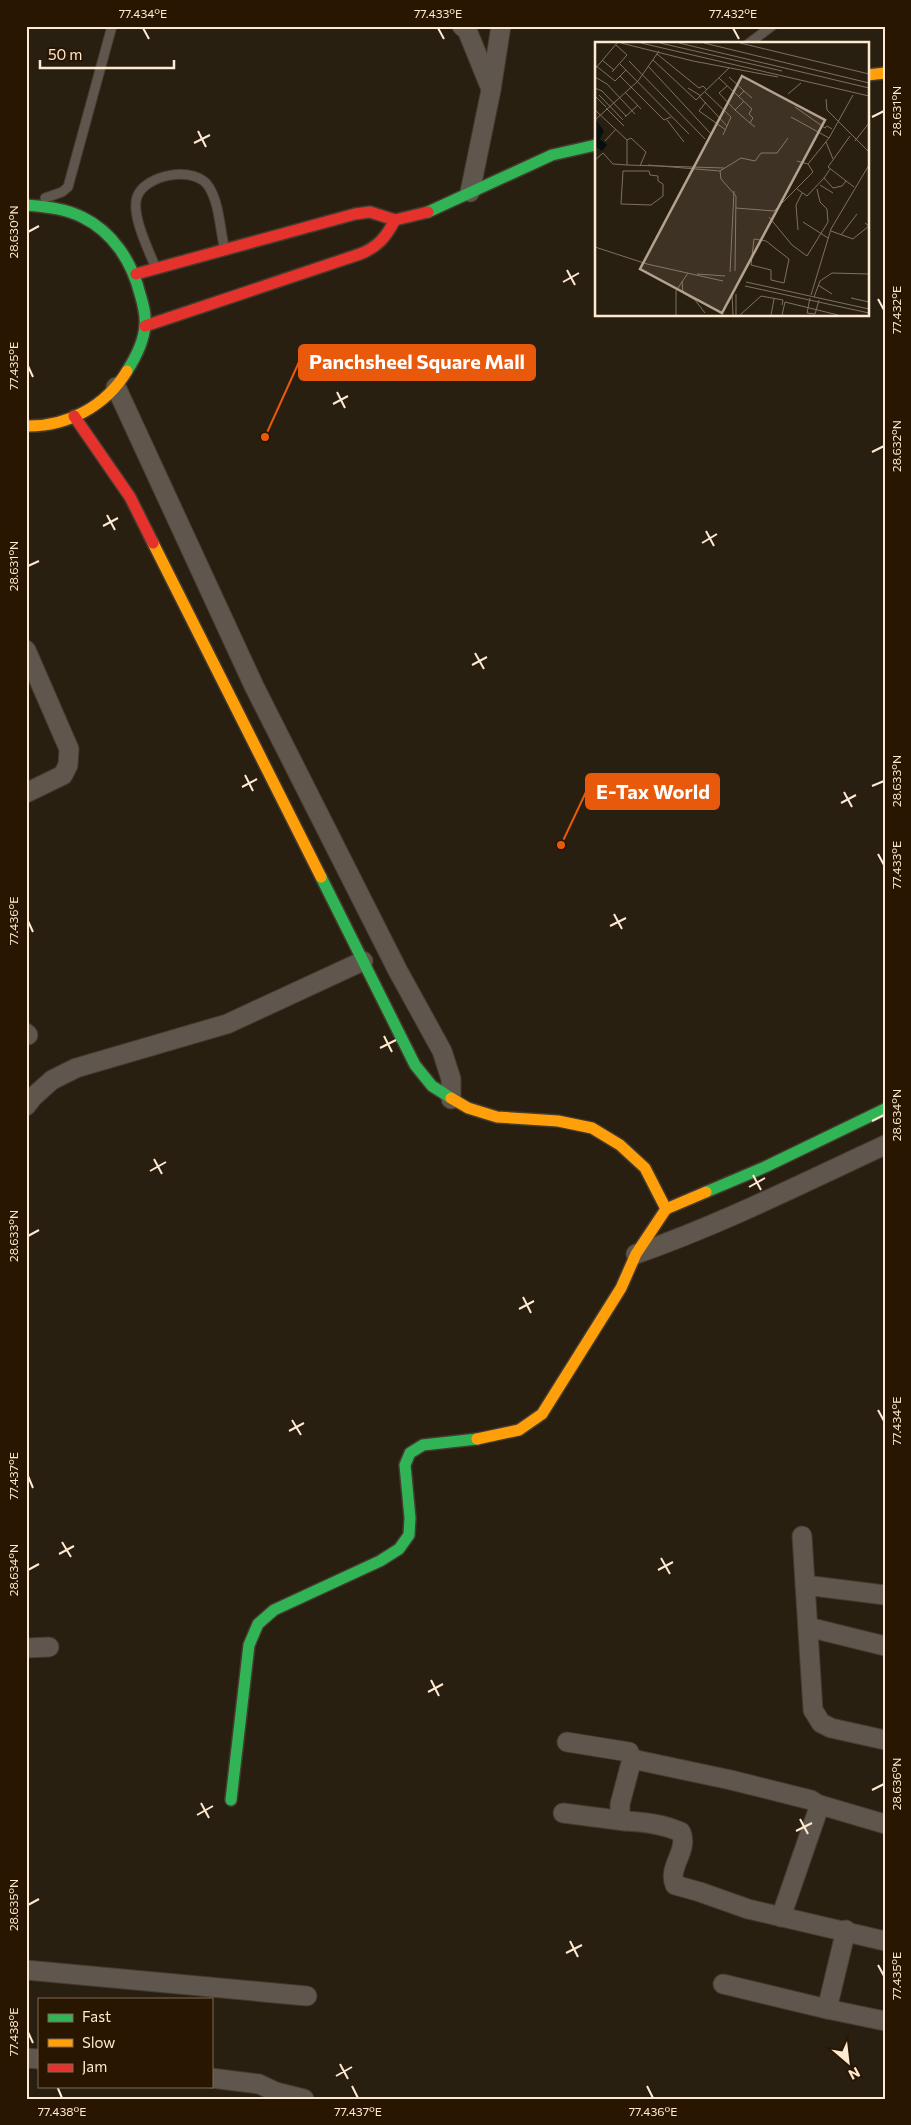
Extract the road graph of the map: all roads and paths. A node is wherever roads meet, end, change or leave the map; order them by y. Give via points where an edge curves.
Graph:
1 (112, 26) edge
2 (462, 26) edge
3 (501, 26) edge
4 (772, 26) edge
5 (751, 42) edge
6 (885, 73) edge
7 (868, 75) edge
8 (491, 90) junction
9 (595, 145) edge
10 (470, 192) junction
11 (26, 205) edge
12 (395, 220) junction
13 (225, 250) junction
14 (156, 269) junction
15 (136, 274) junction
16 (145, 326) junction
17 (116, 387) junction
18 (74, 416) junction
19 (26, 426) edge
20 (159, 484) junction
21 (130, 497) junction
22 (26, 650) edge
23 (26, 793) edge
24 (376, 928) junction
25 (353, 939) junction
26 (363, 961) junction
27 (451, 1099) junction
28 (26, 1106) edge
29 (885, 1110) edge
30 (885, 1145) edge
31 (666, 1209) junction
32 (636, 1254) junction
33 (802, 1536) dead end
34 (805, 1585) junction
35 (885, 1595) edge
36 (808, 1627) junction
37 (49, 1646) dead end
38 (885, 1646) edge
39 (26, 1648) edge
40 (885, 1740) edge
41 (567, 1742) dead end
42 (632, 1759) junction
43 (231, 1800) dead end
44 (817, 1804) junction
45 (563, 1813) dead end
46 (625, 1821) junction
47 (885, 1824) edge
48 (781, 1916) junction
49 (846, 1930) junction
50 (883, 1935) edge
51 (26, 1970) edge
52 (723, 1984) dead end
53 (203, 1994) edge
54 (307, 1996) dead end
55 (827, 2009) junction
56 (885, 2021) edge
57 (212, 2078) edge
58 (304, 2099) edge

1 - 11 lane via 68,187
2 - 8 street via 467,30
3 - 8 street
4 - 5 lane
6 - 7 street
8 - 10 street
9 - 10 street via 552,155
10 - 12 street via 431,210
11 - 15 street via 53,207 79,215 102,229 121,248
12 - 13 street via 370,212 355,214
12 - 16 street via 384,240 371,250
13 - 14 street
13 - 14 lane via 208,185 197,177 162,176 144,185 136,198 138,224
14 - 15 street
15 - 16 street
16 - 17 street via 137,352
17 - 18 street via 96,404
17 - 20 street
18 - 19 street via 49,425
18 - 21 street
20 - 21 street
20 - 24 street via 254,686
21 - 25 street
22 - 23 street via 69,749 68,765 63,774
24 - 25 street
24 - 27 street via 442,1051 451,1079
25 - 26 street
26 - 27 street via 415,1065 432,1086
26 - 28 street via 227,1024 76,1068 52,1080
27 - 31 street via 497,1117 592,1128 620,1144 645,1168
29 - 31 street via 765,1167
30 - 32 street via 685,1237
31 - 32 street
32 - 43 street via 621,1288 542,1414 519,1430 492,1437 423,1445 410,1453 405,1465 409,1535 399,1549 274,1610 258,1624 249,1645
33 - 34 street
34 - 35 street
34 - 36 street
36 - 38 street
36 - 40 street via 813,1710 820,1723
37 - 39 street
41 - 42 street via 624,1750
42 - 44 street via 731,1780
42 - 46 street via 620,1804 620,1815
44 - 47 street
44 - 48 street via 818,1810
45 - 46 street
46 - 48 street via 650,1822 681,1832 684,1844 673,1872 675,1885 748,1909
48 - 49 street
49 - 50 street
49 - 55 street
51 - 53 street
52 - 55 street
53 - 54 street
55 - 56 street
57 - 58 street via 259,2084

